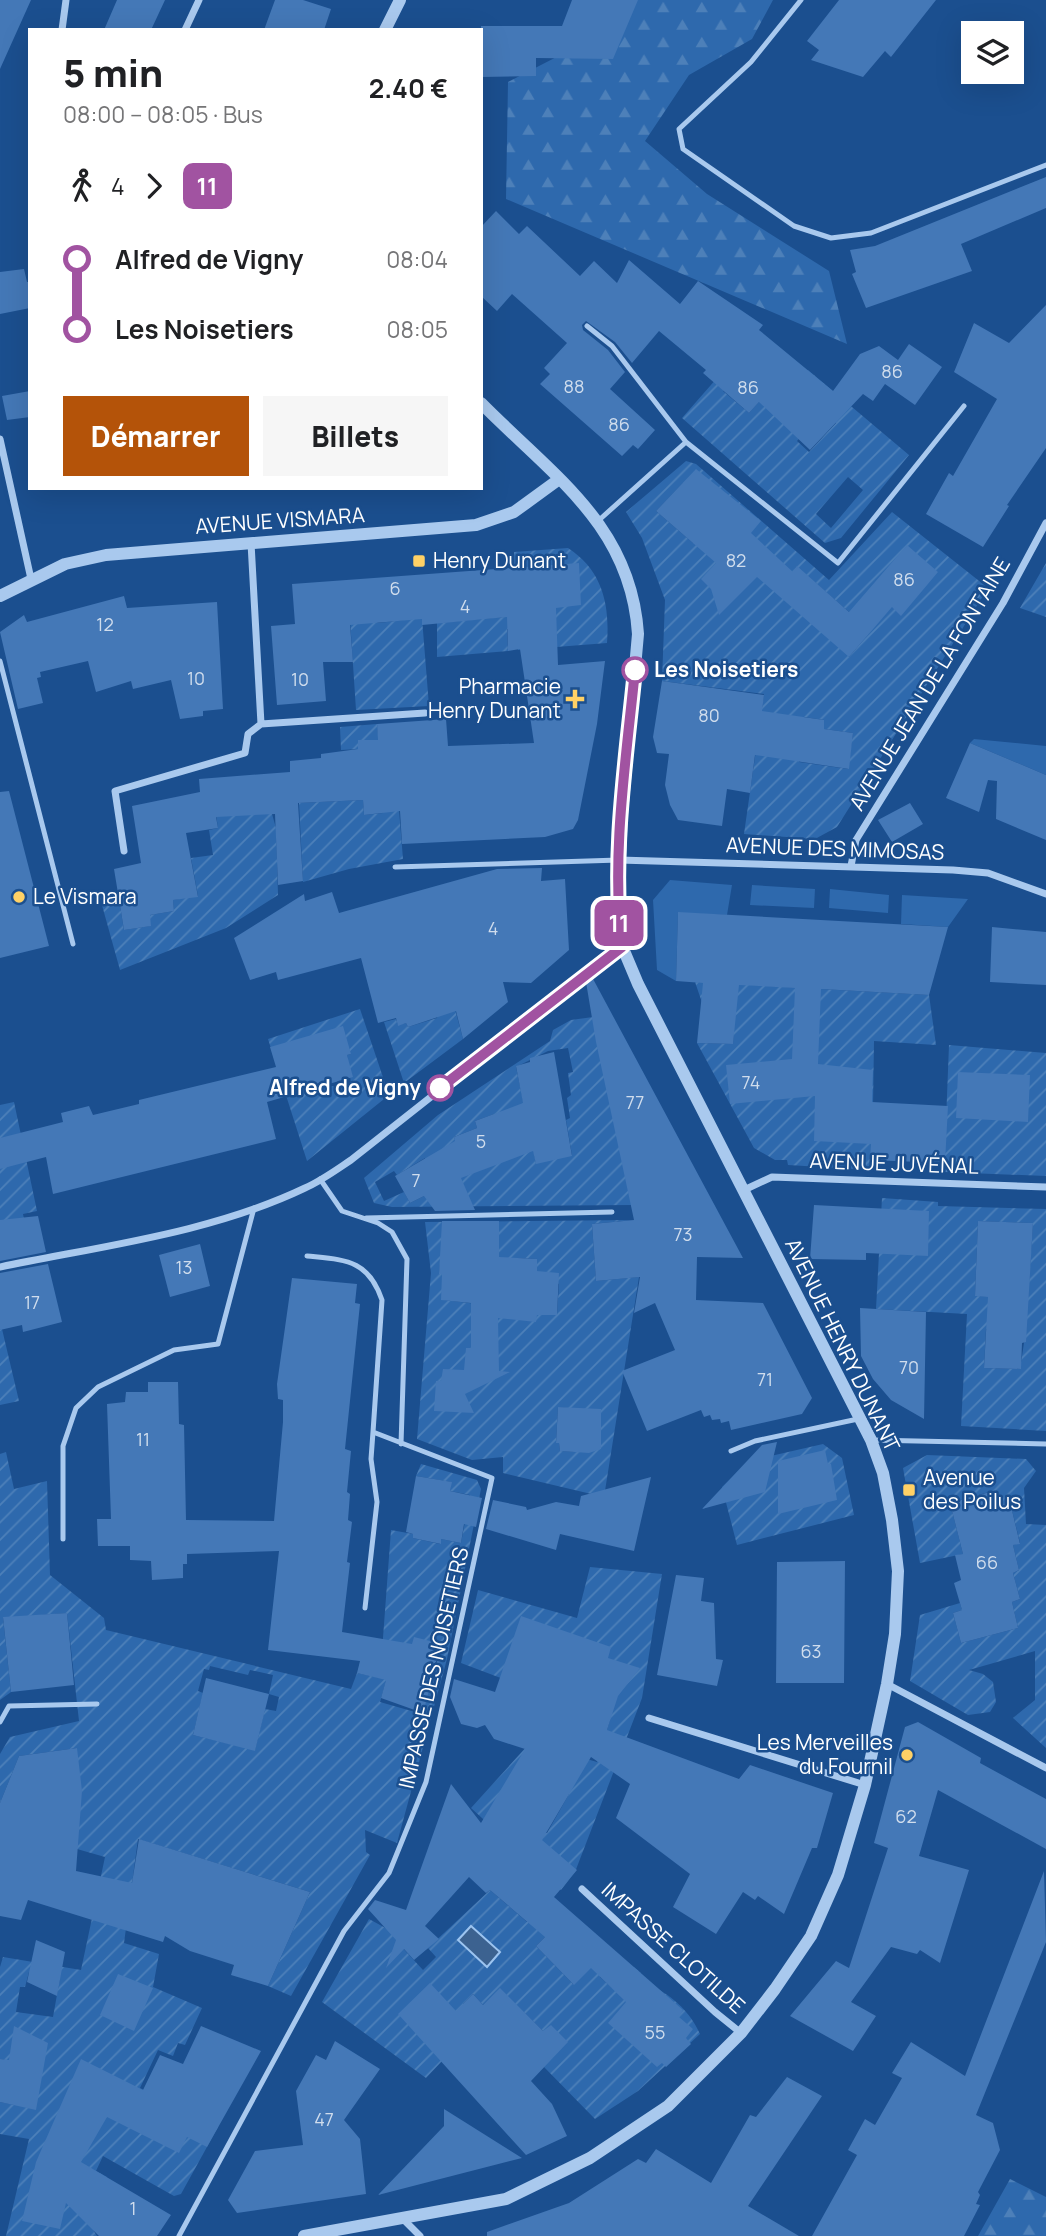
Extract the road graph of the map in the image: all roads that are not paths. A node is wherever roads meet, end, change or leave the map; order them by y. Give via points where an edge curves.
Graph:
1 (66, 0) edge
2 (199, 0) edge
3 (400, 0) edge
4 (801, 0) edge
5 (62, 28) edge
6 (186, 28) edge
7 (386, 28) edge
8 (1046, 165) edge
9 (587, 326) dead end
10 (483, 405) edge
11 (964, 406) dead end
12 (0, 439) edge
13 (686, 442) junction
14 (558, 480) junction
15 (598, 521) junction
16 (1046, 523) edge
17 (251, 542) junction
18 (31, 579) junction
19 (0, 596) edge
20 (0, 661) edge
21 (425, 713) dead end
22 (261, 724) junction
23 (124, 851) dead end
24 (619, 860) junction
25 (851, 866) junction
26 (395, 867) dead end
27 (1046, 894) edge
28 (72, 944) dead end
29 (622, 947) junction
30 (320, 1179) junction
31 (1046, 1187) edge
32 (744, 1190) junction
33 (254, 1208) junction
34 (612, 1212) dead end
35 (357, 1218) junction
36 (307, 1256) dead end
37 (0, 1266) edge
38 (862, 1419) junction
39 (373, 1432) junction
40 (871, 1440) junction
41 (401, 1444) junction
42 (1046, 1444) edge
43 (731, 1451) dead end
44 (63, 1539) dead end
45 (365, 1608) dead end
46 (887, 1684) junction
47 (97, 1704) dead end
48 (649, 1718) dead end
49 (0, 1722) edge
50 (1046, 1768) edge
51 (865, 1785) junction
52 (582, 1889) dead end
53 (741, 2033) junction
54 (404, 2220) junction
55 (179, 2236) edge
56 (304, 2236) edge
57 (420, 2236) edge

1 - 5 street
2 - 6 street
3 - 7 street
4 - 8 lane via 751,62 679,129 683,149 794,226 831,238 871,233
9 - 13 lane via 612,346
10 - 14 street, AVENUE HENRY DUNANT
11 - 13 lane via 838,563
12 - 18 street
13 - 15 lane
14 - 15 street, AVENUE HENRY DUNANT
14 - 17 street, AVENUE VISMARA via 514,512 476,525
15 - 24 street, AVENUE HENRY DUNANT via 630,581 638,634
16 - 25 street, AVENUE JEAN DE LA FONTAINE via 1003,603 856,840
17 - 18 street, AVENUE VISMARA via 106,555 65,564
17 - 22 street
18 - 19 street, AVENUE VISMARA
20 - 28 lane
21 - 22 street
22 - 23 street via 248,734 245,753 115,791
24 - 25 street, AVENUE DES MIMOSAS
24 - 26 lane
24 - 29 street, AVENUE HENRY DUNANT
25 - 27 street, AVENUE DES MIMOSAS via 988,873
29 - 30 street via 351,1160
29 - 32 street, AVENUE HENRY DUNANT
30 - 33 street
30 - 35 lane via 342,1211
31 - 32 street, AVENUE JUVÉNAL via 772,1177
32 - 38 street, AVENUE HENRY DUNANT
33 - 37 street via 181,1230
33 - 44 lane via 218,1344 174,1350 98,1387 76,1408 63,1446
34 - 35 lane
35 - 41 lane via 392,1232 407,1259
36 - 39 lane via 345,1260 364,1269 382,1300
38 - 40 street, AVENUE HENRY DUNANT
38 - 43 lane via 755,1441
39 - 41 lane, IMPASSE DES NOISETIERS
39 - 45 lane via 371,1459 377,1502
40 - 42 lane
40 - 46 street, AVENUE HENRY DUNANT via 883,1473 898,1571
41 - 55 lane, IMPASSE DES NOISETIERS via 492,1478 426,1782 389,1873 344,1931
46 - 50 street
46 - 51 street, AVENUE HENRY DUNANT
47 - 49 lane via 9,1706
48 - 51 street
51 - 53 street, AVENUE HENRY DUNANT via 838,1875 811,1936
52 - 53 street, IMPASSE CLOTILDE
53 - 54 street, AVENUE HENRY DUNANT via 668,2106 590,2158 506,2199
54 - 56 street, AVENUE HENRY DUNANT
54 - 57 street

